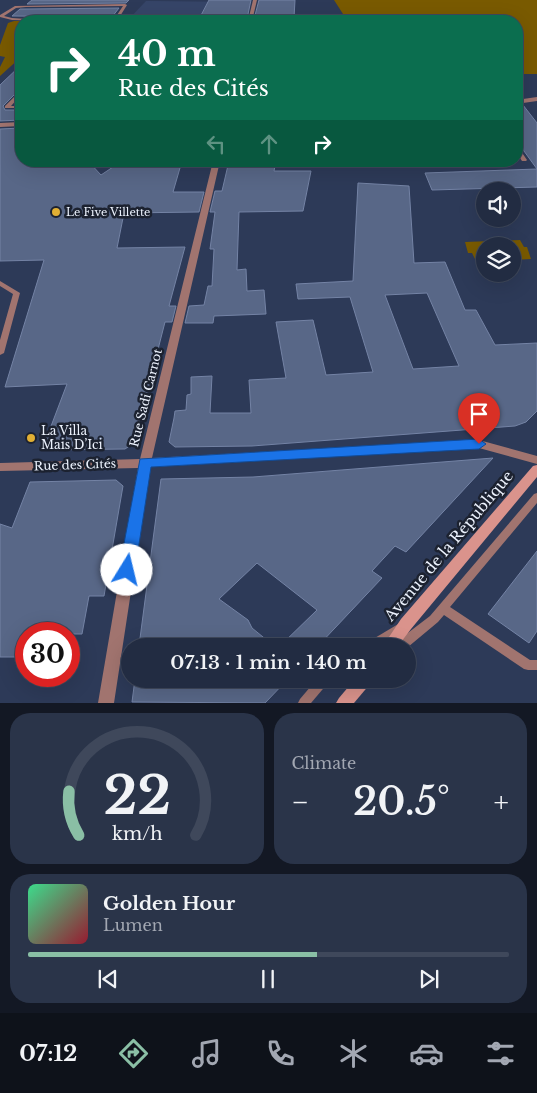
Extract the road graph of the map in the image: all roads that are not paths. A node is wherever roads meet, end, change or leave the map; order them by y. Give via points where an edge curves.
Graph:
1 (255, 0) edge
2 (119, 15) edge
3 (251, 15) edge
4 (1, 16) edge
5 (15, 20) edge
6 (15, 99) edge
7 (537, 99) edge
8 (523, 101) edge
9 (15, 107) edge
10 (15, 124) edge
11 (0, 125) edge
12 (216, 167) edge
13 (0, 283) edge
14 (0, 353) edge
15 (537, 460) edge
16 (145, 463) junction
17 (0, 467) edge
18 (537, 469) edge
19 (537, 497) edge
20 (443, 608) junction
21 (406, 624) junction
22 (384, 638) edge
23 (396, 638) edge
24 (410, 638) edge
25 (537, 665) edge
26 (316, 688) edge
27 (357, 688) edge
28 (106, 703) edge
29 (304, 703) edge
30 (344, 703) edge

1 - 3 street
2 - 4 lane via 125,5 26,6 15,7
4 - 5 lane
6 - 9 lane via 7,108
7 - 8 street
10 - 11 street
12 - 16 street, Rue Sadi Carnot
13 - 14 lane via 17,293
15 - 16 street, Rue des Cités via 479,444
16 - 17 street, Rue des Cités
16 - 28 street, Rue Sadi Carnot
18 - 21 main road, Avenue de la République
19 - 20 lane
20 - 24 lane
20 - 25 lane via 528,665
21 - 22 lane
21 - 23 main road, Avenue de la République
26 - 29 lane
27 - 30 main road

